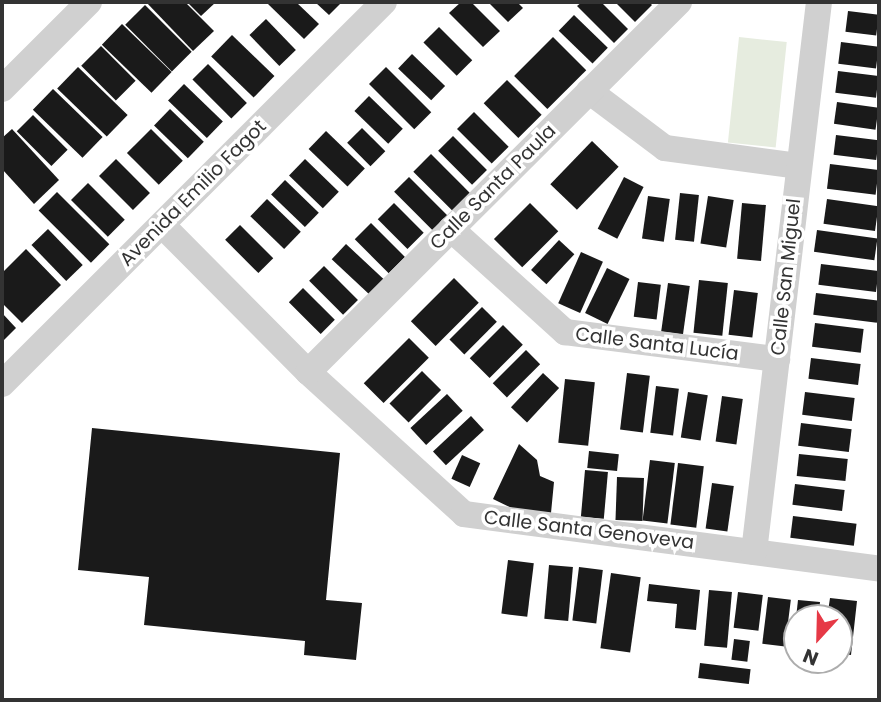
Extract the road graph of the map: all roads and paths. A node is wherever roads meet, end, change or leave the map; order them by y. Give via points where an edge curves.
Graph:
1 (89, 2) edge
2 (384, 2) edge
3 (678, 2) edge
4 (819, 2) edge
5 (2, 89) edge
6 (589, 91) junction
7 (798, 166) junction
8 (162, 225) junction
9 (452, 229) junction
10 (776, 359) junction
11 (308, 372) junction
12 (2, 384) edge
13 (754, 552) junction
14 (879, 569) edge

1 - 5 street
2 - 8 street, Avenida Emilio Fagot
3 - 6 street, Calle Santa Paula
4 - 7 street, Calle San Miguel
6 - 7 street via 665,148
6 - 9 street, Calle Santa Paula
7 - 10 street, Calle San Miguel
8 - 11 street, Calle Santa Genoveva
8 - 12 street, Avenida Emilio Fagot
9 - 10 street, Calle Santa Lucía via 565,332
9 - 11 street, Calle Santa Paula
10 - 13 street, Calle San Miguel
11 - 13 street, Calle Santa Genoveva via 464,514
13 - 14 street, Calle Santa Genoveva

